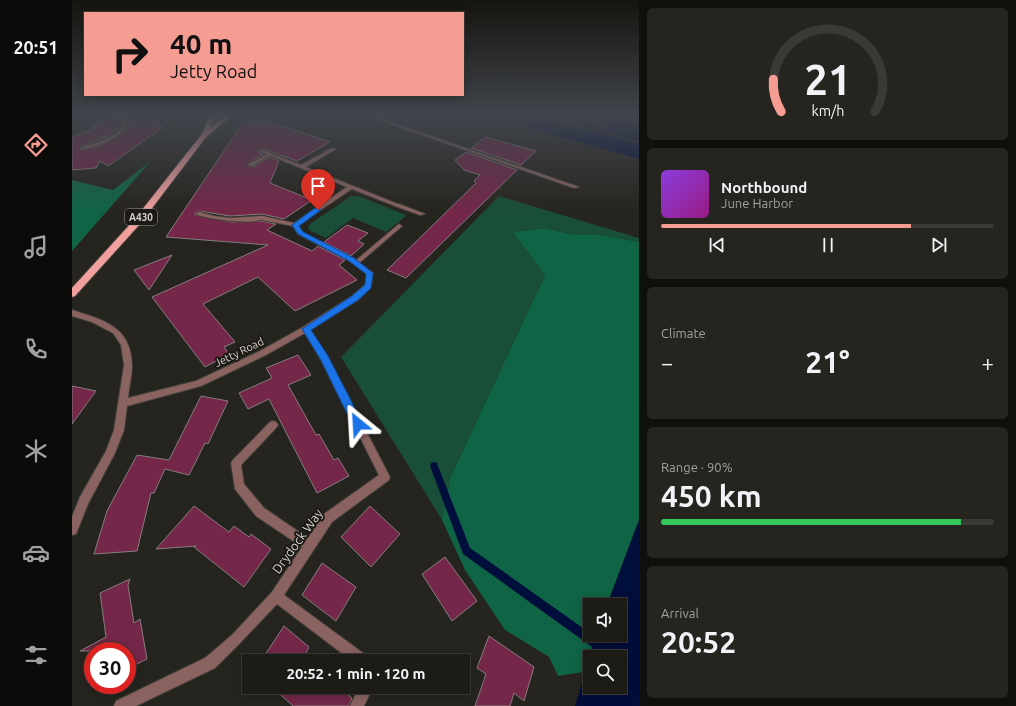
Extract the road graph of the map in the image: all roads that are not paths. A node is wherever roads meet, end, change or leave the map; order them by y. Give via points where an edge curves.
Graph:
1 (87, 147) edge
2 (195, 147) edge
3 (460, 147) edge
4 (84, 148) dead end
5 (334, 149) dead end
6 (260, 151) dead end
7 (269, 155) junction
8 (250, 165) dead end
9 (302, 167) junction
10 (351, 187) junction
11 (576, 187) dead end
12 (199, 214) dead end
13 (422, 214) dead end
14 (295, 225) junction
15 (399, 226) dead end
16 (356, 262) junction
17 (72, 294) edge
18 (72, 313) edge
19 (306, 329) junction
20 (124, 403) junction
21 (273, 425) dead end
22 (72, 530) edge
23 (310, 546) junction
24 (276, 596) junction
25 (353, 654) edge
26 (363, 694) edge
27 (121, 706) edge
28 (357, 706) edge

1 - 4 street
2 - 17 main road, A430 via 137,222
3 - 11 street
5 - 9 street
6 - 7 street
7 - 8 street
7 - 9 street
9 - 10 street
10 - 13 street
10 - 14 street
12 - 14 street via 210,218 236,220 262,218
14 - 16 street via 300,233
15 - 16 street
16 - 19 street, Jetty Road via 370,273 368,286 355,298
18 - 20 street via 95,320 116,331 125,345 128,365
19 - 20 street, Jetty Road via 198,384
19 - 23 street, Drydock Way via 324,358 385,477 328,518
20 - 22 street via 110,453 84,501
21 - 23 street via 236,463 239,486 260,512
23 - 24 street, Drydock Way
24 - 25 street
24 - 27 street, Drydock Way via 210,663
26 - 28 street

